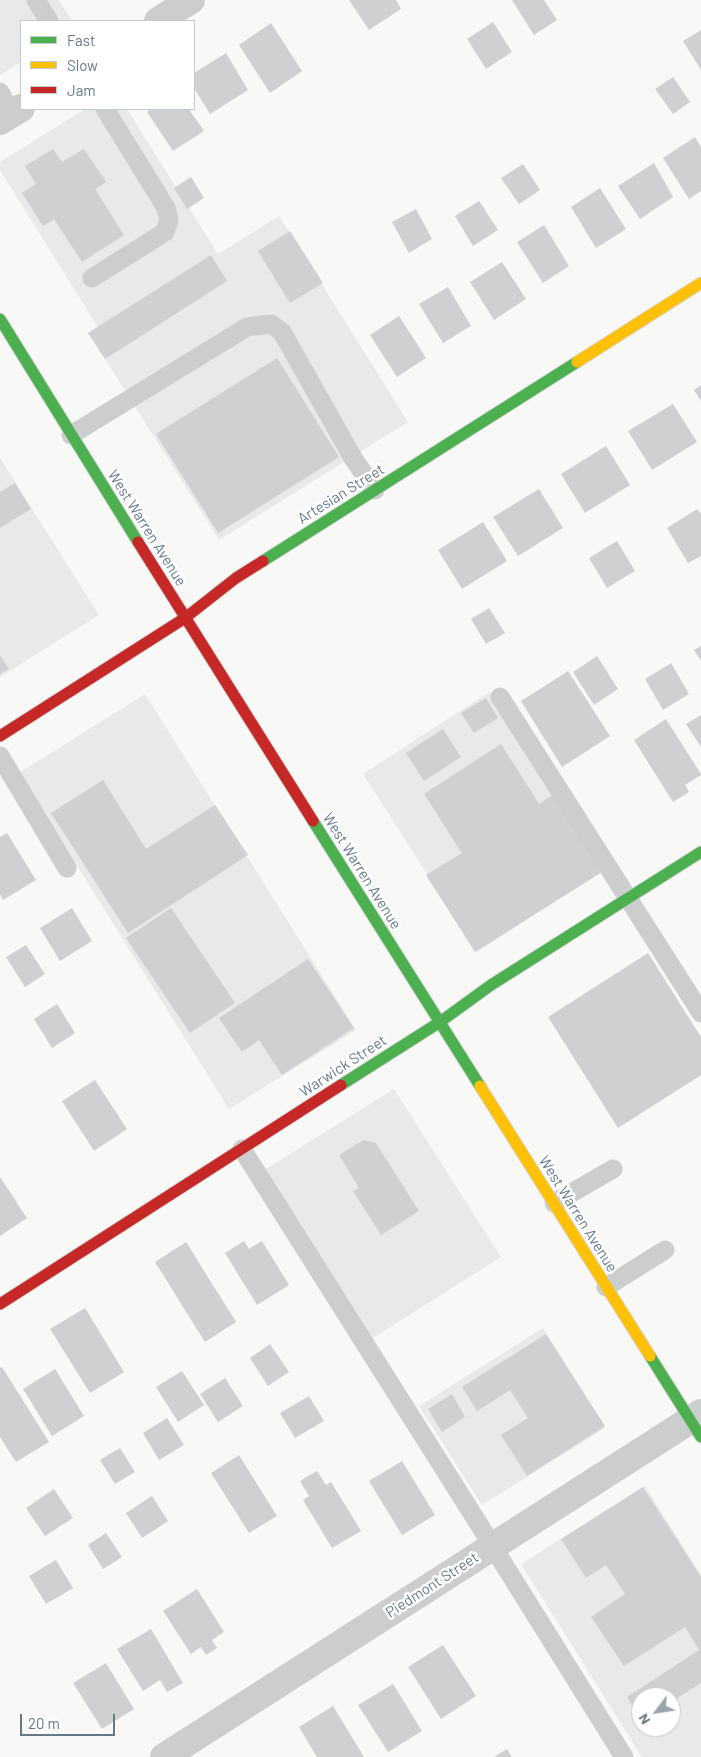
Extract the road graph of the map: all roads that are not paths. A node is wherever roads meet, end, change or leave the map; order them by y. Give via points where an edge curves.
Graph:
1 (36, 0) edge
2 (191, 0) edge
3 (48, 20) edge
4 (160, 20) edge
5 (106, 110) edge
6 (92, 278) dead end
7 (701, 283) edge
8 (0, 320) edge
9 (71, 435) junction
10 (375, 490) junction
11 (185, 618) junction
12 (500, 697) dead end
13 (0, 736) edge
14 (0, 756) edge
15 (701, 852) edge
16 (67, 868) dead end
17 (628, 898) junction
18 (701, 1013) edge
19 (440, 1022) junction
20 (242, 1149) junction
21 (613, 1169) dead end
22 (554, 1204) junction
23 (665, 1250) dead end
24 (606, 1286) junction
25 (0, 1304) edge
26 (697, 1423) edge
27 (492, 1546) junction
28 (164, 1757) edge
29 (624, 1757) edge

1 - 3 lane
2 - 4 street
5 - 6 lane via 166,208 169,220 165,232
7 - 10 street, Artesian Street
8 - 9 street, West Warren Avenue
9 - 10 lane via 247,328 271,324 282,332 353,458
9 - 11 street, West Warren Avenue
10 - 11 street, Artesian Street via 236,578
11 - 13 street, Artesian Street
11 - 19 street, West Warren Avenue
12 - 17 lane
14 - 16 lane
15 - 17 street, Warwick Street
17 - 18 lane
17 - 19 street, Warwick Street via 491,985
19 - 20 street, Warwick Street
19 - 22 street, West Warren Avenue
20 - 25 street, Warwick Street
20 - 27 lane
21 - 22 lane
22 - 24 street, West Warren Avenue
23 - 24 lane
24 - 26 street, West Warren Avenue
26 - 27 street, Piedmont Street
27 - 28 street, Piedmont Street
27 - 29 lane

